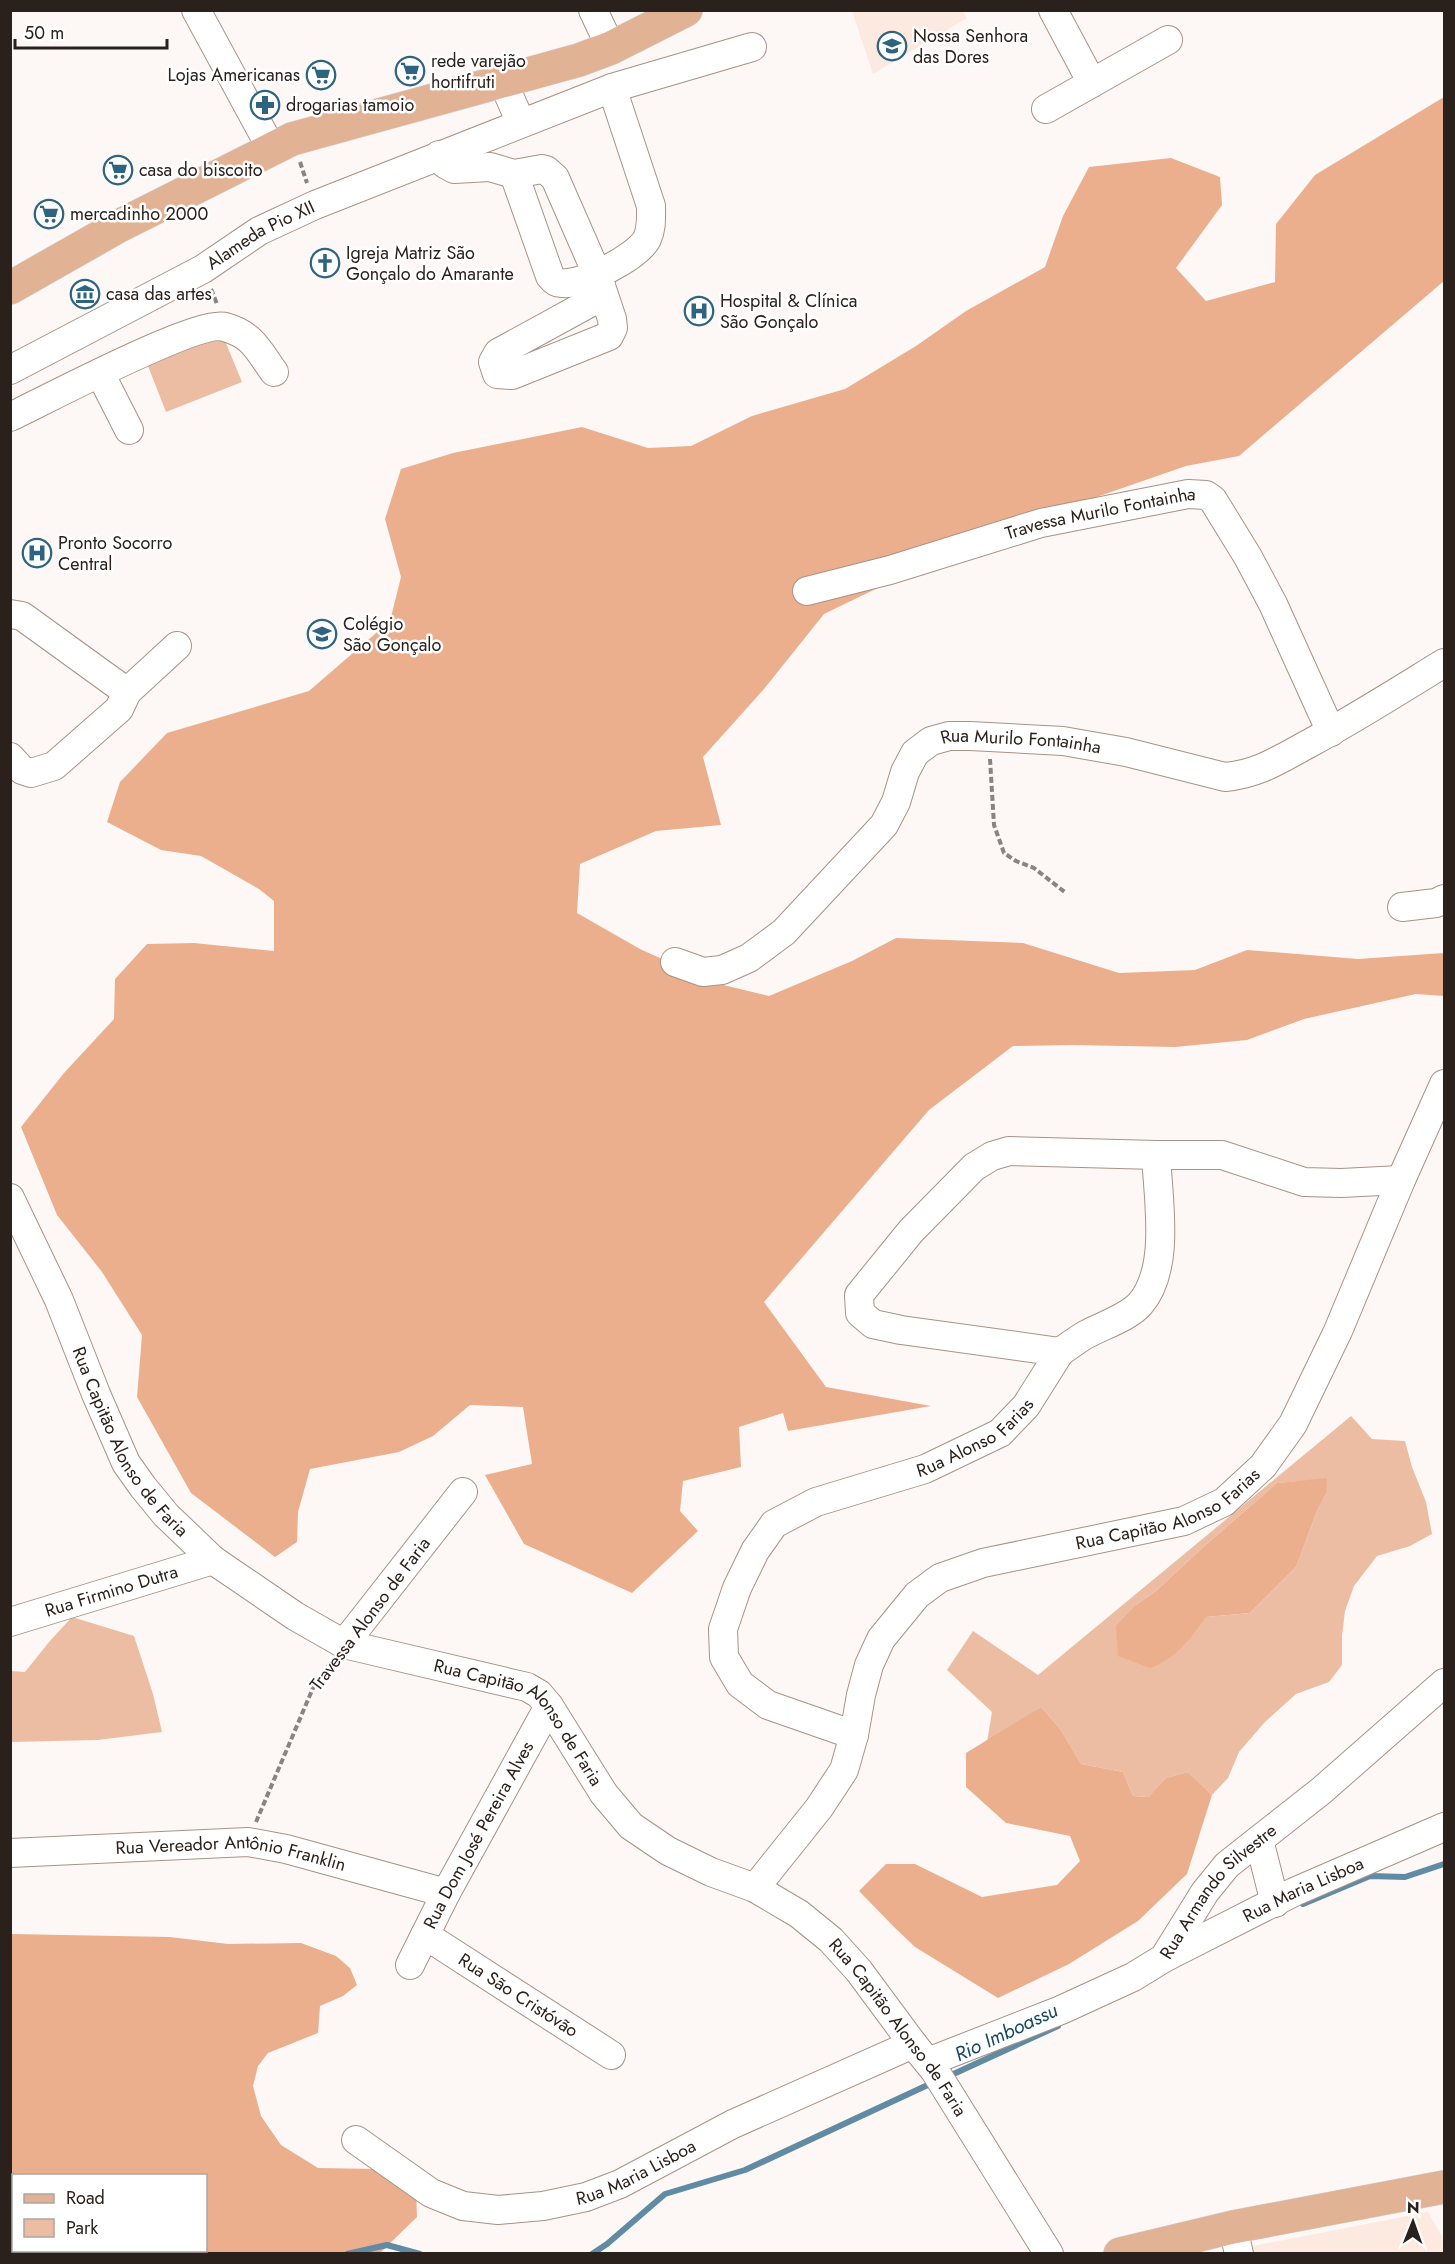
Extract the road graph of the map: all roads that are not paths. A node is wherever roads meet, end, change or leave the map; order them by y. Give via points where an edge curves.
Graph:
1 (196, 10) edge
2 (593, 10) edge
3 (686, 10) edge
4 (1053, 10) edge
5 (1168, 40) dead end
6 (752, 47) dead end
7 (611, 48) junction
8 (503, 82) junction
9 (1092, 83) junction
10 (612, 88) junction
11 (1046, 109) dead end
12 (521, 123) junction
13 (281, 143) junction
14 (439, 155) junction
15 (514, 174) junction
16 (600, 285) junction
17 (10, 288) edge
18 (10, 370) edge
19 (274, 372) dead end
20 (100, 373) junction
21 (10, 417) edge
22 (129, 430) dead end
23 (807, 591) dead end
24 (10, 614) edge
25 (177, 646) dead end
26 (1444, 663) edge
27 (127, 692) junction
28 (1331, 732) junction
29 (10, 757) edge
30 (1444, 899) edge
31 (1402, 907) dead end
32 (675, 962) dead end
33 (1444, 1084) edge
34 (1156, 1155) junction
35 (1401, 1180) junction
36 (10, 1198) edge
37 (1060, 1352) junction
38 (463, 1492) dead end
39 (213, 1560) junction
40 (10, 1622) edge
41 (344, 1644) junction
42 (1444, 1683) edge
43 (549, 1706) junction
44 (854, 1735) junction
45 (1444, 1827) edge
46 (1259, 1840) junction
47 (10, 1853) edge
48 (755, 1888) junction
49 (446, 1893) junction
50 (1275, 1903) junction
51 (425, 1935) junction
52 (1164, 1958) junction
53 (410, 1965) dead end
54 (611, 2055) dead end
55 (925, 2059) junction
56 (356, 2140) dead end
57 (1444, 2187) edge
58 (1236, 2240) edge
59 (1049, 2253) edge
60 (1120, 2253) edge

1 - 13 street
2 - 7 street
3 - 7 main road
4 - 9 street
5 - 9 street
6 - 10 street, Alameda Pio XII
7 - 8 main road
8 - 12 street
8 - 13 main road
9 - 11 street
10 - 12 street, Alameda Pio XII
10 - 16 street via 651,206 652,225 638,250
12 - 14 street, Alameda Pio XII
13 - 17 main road via 119,226
14 - 15 street via 450,168 490,167
14 - 18 street, Alameda Pio XII via 259,231 203,269
15 - 16 street via 542,169 555,178
15 - 16 street via 550,276 559,283
19 - 20 street via 250,337 215,325
20 - 21 street
20 - 22 street
23 - 28 street, Travessa Murilo Fontainha via 1041,523 1188,494 1206,495 1213,500 1273,604
24 - 27 street via 22,616
25 - 27 street
26 - 28 street, Rua Murilo Fontainha
27 - 29 street via 119,709 54,766 31,773 22,771
28 - 32 street, Rua Murilo Fontainha via 1256,772 1225,777 1064,741 949,736 931,741 915,753 884,825 784,932 749,958 722,970 703,972
30 - 31 street
33 - 35 street, Rua Capitão Alonso Farias
34 - 35 street via 1222,1155 1304,1182
34 - 37 street via 1160,1246 1153,1283 1139,1306
34 - 37 street via 1031,1150 992,1156 974,1167 911,1231 859,1295 860,1312 873,1324
35 - 44 street, Rua Capitão Alonso Farias via 1338,1331 1293,1425 1263,1466 1224,1502 1184,1521 983,1563 940,1578 917,1594 881,1639 869,1665
36 - 39 street, Rua Capitão Alonso de Faria via 59,1300 126,1462 166,1515
37 - 44 street, Rua Alonso Farias via 1026,1406 1000,1433 925,1469 816,1502 774,1524 755,1551 723,1629 724,1657 740,1684 768,1705
38 - 41 street, Travessa Alonso de Faria
39 - 40 street, Rua Firmino Dutra
39 - 41 street, Rua Capitão Alonso de Faria
41 - 43 street, Rua Capitão Alonso de Faria via 527,1687
42 - 46 street, Rua Armando Silvestre
43 - 48 street, Rua Capitão Alonso de Faria via 604,1794 631,1826 668,1851
43 - 49 street, Rua Dom José Pereira Alves
44 - 48 street via 844,1770
45 - 50 street, Rua Maria Lisboa
46 - 50 street
46 - 52 street, Rua Armando Silvestre via 1227,1865 1205,1892
47 - 49 street, Rua Vereador Antônio Franklin via 248,1842
48 - 55 street, Rua Capitão Alonso de Faria via 799,1914 831,1940
49 - 51 street, Rua Dom José Pereira Alves
50 - 52 street, Rua Maria Lisboa
51 - 53 street, Rua Dom José Pereira Alves
51 - 54 street, Rua São Cristóvão
52 - 55 street, Rua Armando Silvestre via 1061,2010
55 - 56 street, Rua Maria Lisboa via 734,2124 620,2184 586,2197 543,2206 498,2210 463,2206 431,2193
55 - 59 street, Rua Capitão Alonso de Faria
57 - 58 main road
58 - 60 main road

